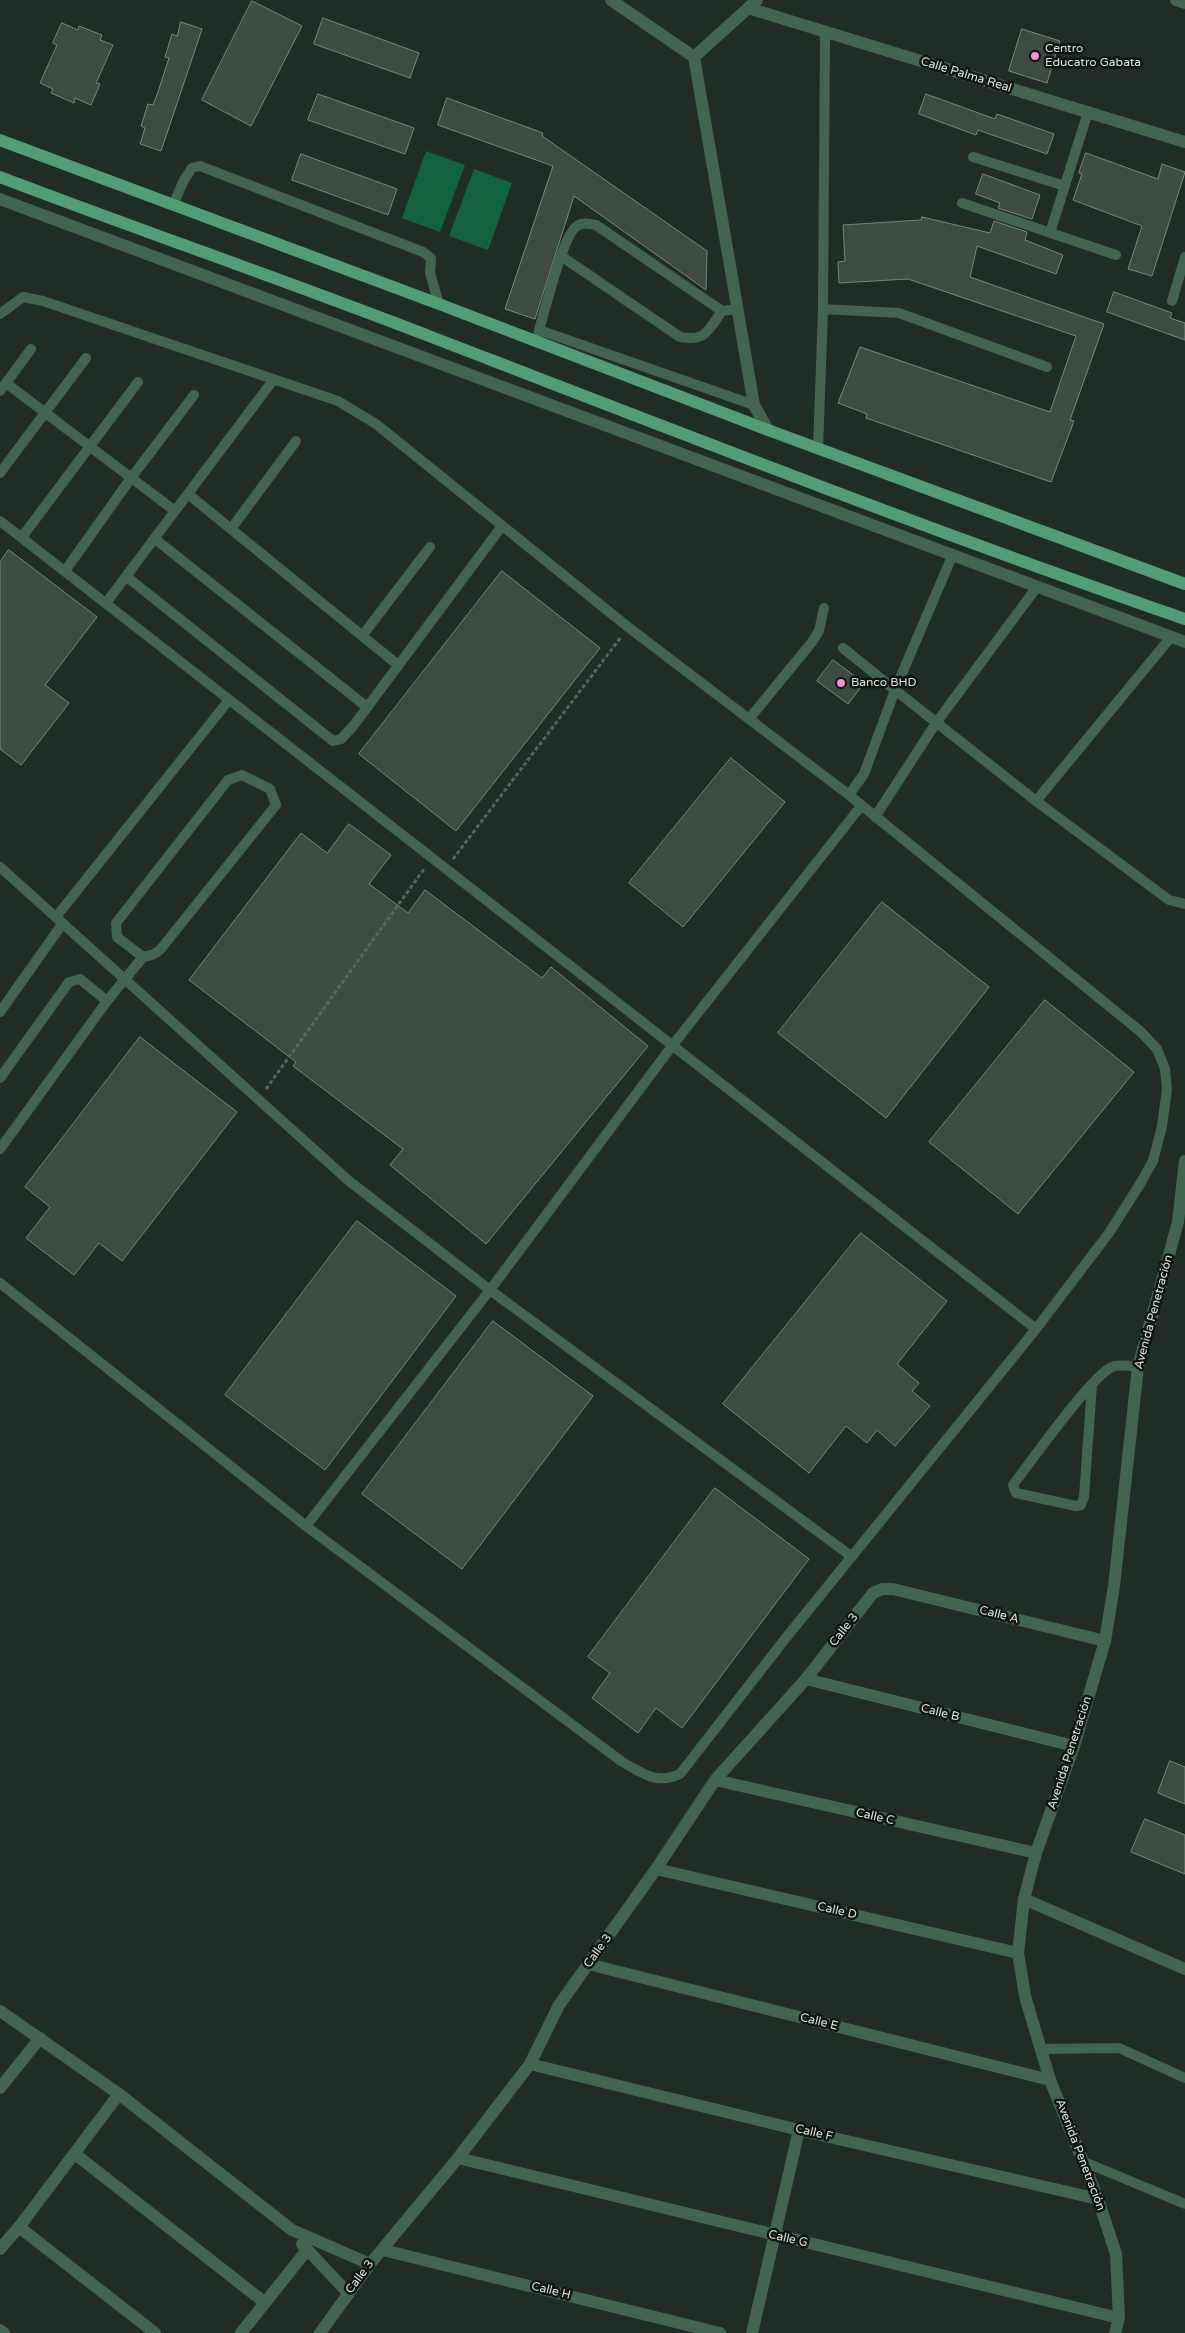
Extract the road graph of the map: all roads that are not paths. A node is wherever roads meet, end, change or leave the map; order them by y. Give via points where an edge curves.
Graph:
1 (611, 0) edge
2 (1176, 0) edge
3 (1185, 3) edge
4 (753, 4) edge
5 (825, 32) junction
6 (694, 57) junction
7 (1088, 112) junction
8 (0, 140) edge
9 (1185, 142) edge
10 (974, 158) dead end
11 (0, 176) edge
12 (1065, 186) junction
13 (0, 199) edge
14 (962, 203) dead end
15 (173, 205) junction
16 (1050, 233) junction
17 (1116, 255) dead end
18 (561, 256) junction
19 (1185, 257) edge
20 (1172, 300) dead end
21 (439, 304) junction
22 (737, 309) junction
23 (823, 309) junction
24 (722, 311) junction
25 (0, 314) edge
26 (539, 337) junction
27 (31, 350) dead end
28 (86, 358) dead end
29 (1047, 367) dead end
30 (274, 378) junction
31 (138, 382) dead end
32 (3, 387) edge
33 (194, 395) dead end
34 (754, 405) junction
35 (45, 412) junction
36 (768, 430) junction
37 (296, 440) dead end
38 (90, 446) junction
39 (818, 449) junction
40 (0, 473) edge
41 (131, 478) junction
42 (188, 494) junction
43 (175, 511) junction
44 (0, 521) edge
45 (502, 526) junction
46 (230, 529) junction
47 (22, 537) junction
48 (155, 539) junction
49 (430, 547) dead end
50 (953, 554) junction
51 (65, 571) junction
52 (127, 577) junction
53 (1185, 584) edge
54 (1037, 587) junction
55 (106, 603) junction
56 (824, 608) dead end
57 (1185, 619) edge
58 (362, 636) junction
59 (1171, 637) junction
60 (1185, 642) edge
61 (843, 648) dead end
62 (398, 665) junction
63 (895, 690) junction
64 (229, 700) junction
65 (367, 707) junction
66 (749, 719) junction
67 (936, 723) junction
68 (849, 795) junction
69 (1036, 801) junction
70 (861, 806) junction
71 (875, 817) junction
72 (0, 867) edge
73 (1185, 904) edge
74 (59, 920) junction
75 (143, 957) junction
76 (126, 980) junction
77 (108, 1000) junction
78 (0, 1012) edge
79 (672, 1046) junction
80 (0, 1078) edge
81 (0, 1149) edge
82 (1185, 1161) edge
83 (0, 1283) edge
84 (490, 1290) junction
85 (1036, 1329) junction
86 (1138, 1367) junction
87 (1092, 1385) junction
88 (306, 1526) junction
89 (851, 1556) junction
90 (893, 1589) joint
91 (1105, 1641) junction
92 (806, 1679) junction
93 (1074, 1746) junction
94 (715, 1780) junction
95 (1036, 1853) junction
96 (656, 1869) junction
97 (1024, 1899) junction
98 (1018, 1953) junction
99 (588, 1964) junction
100 (1185, 1968) edge
101 (0, 2011) edge
102 (40, 2038) junction
103 (1041, 2049) junction
104 (530, 2064) junction
105 (1185, 2078) edge
106 (1050, 2080) junction
107 (0, 2088) edge
108 (119, 2094) junction
109 (799, 2130) junction
110 (74, 2154) junction
111 (458, 2158) junction
112 (1082, 2161) junction
113 (1098, 2199) junction
114 (1185, 2204) edge
115 (19, 2227) junction
116 (292, 2230) junction
117 (775, 2236) junction
118 (0, 2249) edge
119 (307, 2250) junction
120 (383, 2250) junction
121 (370, 2264) junction
122 (348, 2293) junction
123 (264, 2302) junction
124 (1118, 2318) junction
125 (0, 2330) edge
126 (4, 2333) edge
127 (155, 2333) edge
128 (241, 2333) edge
129 (320, 2333) edge
130 (720, 2333) edge
131 (752, 2333) edge
132 (1115, 2333) edge

1 - 6 street
2 - 3 street
4 - 5 street, Calle Palma Real
4 - 6 street
5 - 7 street, Calle Palma Real
5 - 23 lane
6 - 22 street
7 - 9 street, Calle Palma Real
7 - 12 lane
8 - 15 main road
10 - 12 lane
11 - 57 main road via 790,475
12 - 16 lane
13 - 50 street
14 - 16 lane
15 - 21 main road
15 - 21 lane via 192,168 200,166 423,252 431,258 430,273
16 - 17 lane
18 - 24 lane via 680,337 700,338
18 - 24 lane via 577,226 596,225
18 - 26 lane
19 - 20 lane
21 - 26 main road
22 - 24 lane
22 - 34 street
23 - 29 lane via 899,313
23 - 39 lane
25 - 30 lane via 23,297 43,301
26 - 34 lane
26 - 36 main road
27 - 32 lane
28 - 35 lane
30 - 42 lane
30 - 45 lane via 338,401 376,424
31 - 38 lane
32 - 35 lane
33 - 41 lane
34 - 36 street
35 - 38 lane
35 - 40 lane
36 - 39 main road
37 - 46 lane
38 - 41 lane
38 - 47 lane
39 - 53 main road
41 - 43 lane
41 - 51 lane
42 - 43 lane
42 - 46 lane
43 - 48 lane
44 - 47 lane
45 - 62 lane
45 - 66 lane
46 - 58 lane
47 - 51 lane
48 - 52 lane
48 - 65 lane
49 - 58 lane
50 - 54 street
50 - 63 lane
51 - 55 lane
52 - 55 lane
52 - 65 lane via 333,740 342,739
54 - 59 street
54 - 67 lane
55 - 64 lane
56 - 66 lane via 819,631 812,642
58 - 62 lane
59 - 60 street
59 - 69 lane
61 - 63 lane
62 - 65 lane
63 - 67 lane
63 - 68 lane via 864,774
64 - 74 lane
64 - 79 lane
66 - 68 lane
67 - 69 lane
67 - 71 lane
68 - 70 lane
69 - 73 lane via 1169,900
70 - 71 lane
70 - 79 lane
71 - 85 lane via 1140,1032 1157,1049 1165,1069 1162,1126 1153,1161 1110,1233
72 - 74 lane
74 - 76 lane
74 - 78 lane
75 - 75 lane via 117,937 116,923 228,780 242,775 270,789 276,805 160,950
75 - 76 lane
76 - 77 lane
76 - 84 lane via 349,1181
77 - 80 lane via 80,979 69,982
77 - 81 lane
79 - 84 lane
79 - 85 lane
82 - 86 street, Avenida Penetración via 1178,1222
83 - 88 lane
84 - 88 lane
84 - 89 lane
85 - 89 lane
86 - 87 lane via 1110,1367
86 - 91 street, Avenida Penetración
87 - 87 lane via 1081,1505 1016,1493 1013,1485
88 - 89 lane via 621,1761 645,1775 667,1780 680,1774
90 - 91 street, Calle A
90 - 92 street, Calle 3 via 872,1592
91 - 93 street, Avenida Penetración
92 - 93 street, Calle B
92 - 94 street, Calle 3
93 - 95 street, Avenida Penetración
94 - 95 street, Calle C
94 - 96 street, Calle 3
95 - 97 street, Avenida Penetración
96 - 98 street, Calle D
96 - 99 street, Calle 3
97 - 98 street, Avenida Penetración
97 - 100 street
98 - 103 street, Avenida Penetración via 1025,1996
99 - 104 street, Calle 3 via 559,2005
99 - 106 street, Calle E
101 - 102 street
102 - 107 street
102 - 108 street
103 - 105 lane via 1118,2048
103 - 106 street, Avenida Penetración
104 - 109 street, Calle F
104 - 111 street, Calle 3
106 - 112 street, Avenida Penetración
108 - 110 street
108 - 116 street
109 - 113 street, Calle F
109 - 117 street
110 - 115 street
110 - 123 street
111 - 117 street, Calle G
111 - 120 street, Calle 3
112 - 113 street, Avenida Penetración
112 - 114 lane
113 - 124 street, Avenida Penetración via 1116,2254
115 - 118 street
115 - 127 street
116 - 119 street
116 - 121 street
117 - 124 street, Calle G
117 - 131 street
119 - 122 street
119 - 123 street
120 - 121 street, Calle 3
120 - 130 street, Calle H
121 - 122 street, Calle 3
122 - 129 street, Calle 3
123 - 128 street
124 - 132 street, Avenida Penetración
125 - 126 street

